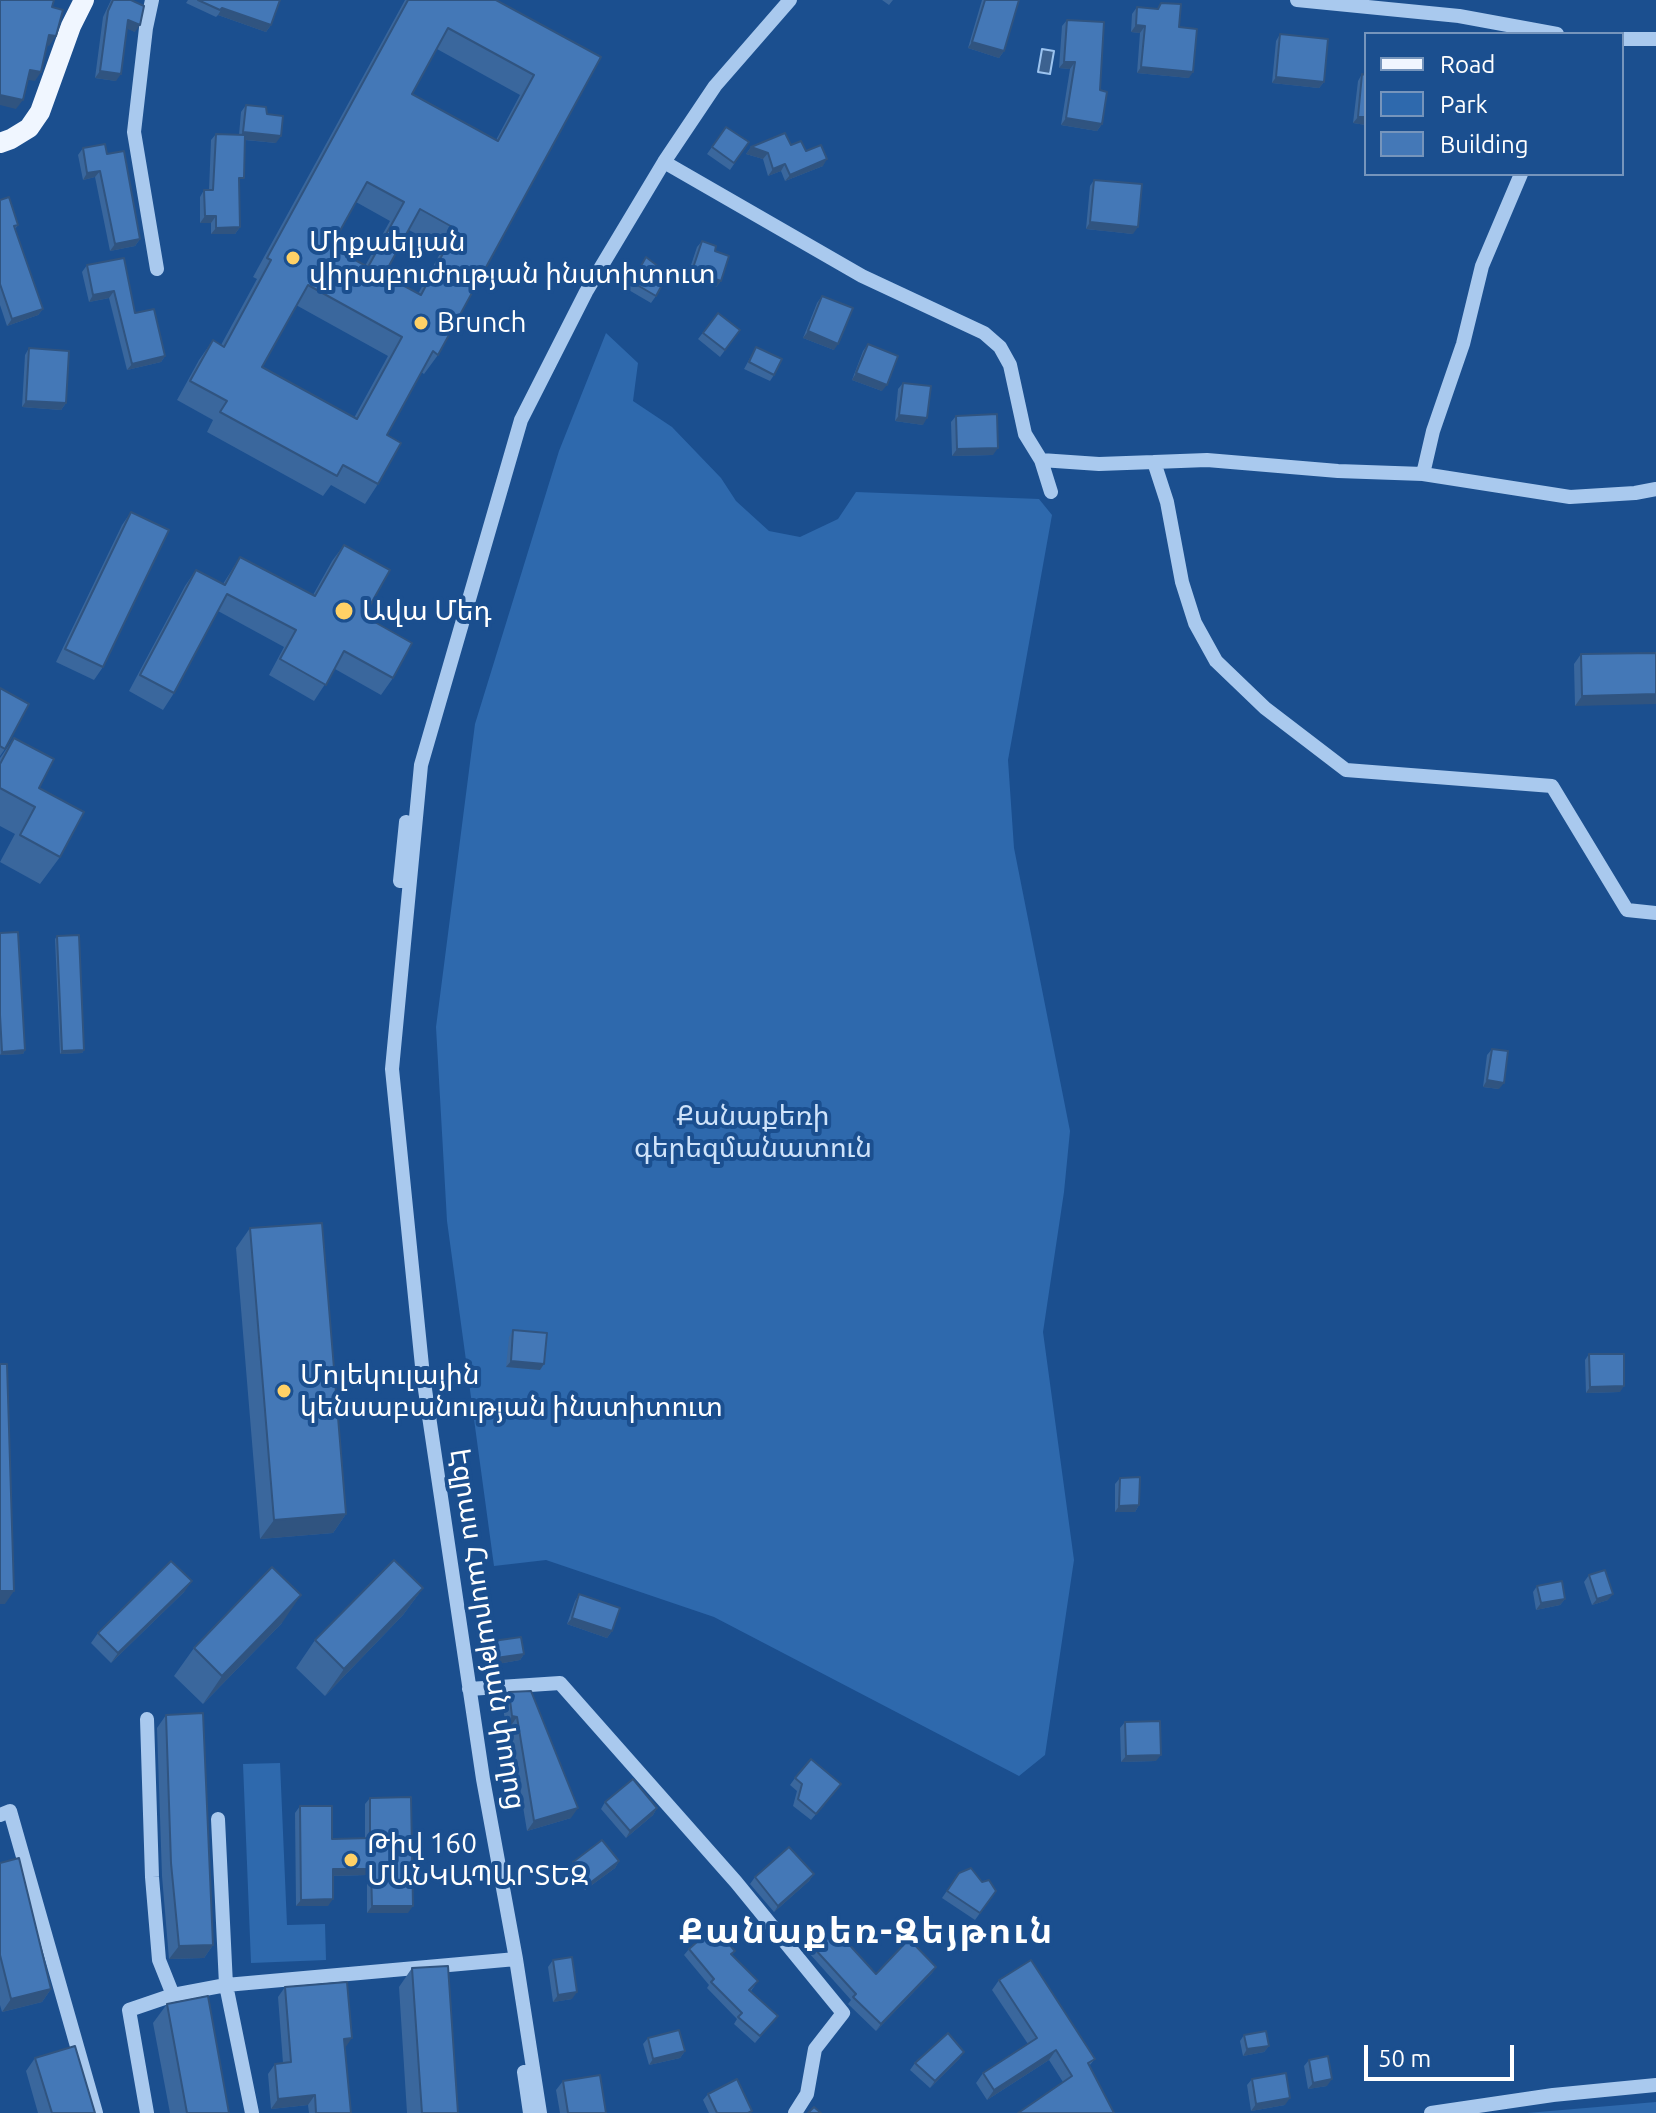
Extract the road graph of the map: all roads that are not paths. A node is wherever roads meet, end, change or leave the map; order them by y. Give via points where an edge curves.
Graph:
1 (84, 0) edge
2 (152, 0) edge
3 (779, 0) edge
4 (790, 0) edge
5 (1297, 0) edge
6 (1546, 32) edge
7 (1624, 39) edge
8 (1656, 39) edge
9 (0, 143) edge
10 (664, 162) junction
11 (1520, 176) edge
12 (157, 269) dead end
13 (1041, 460) junction
14 (1154, 462) junction
15 (1423, 474) junction
16 (1656, 489) edge
17 (1051, 492) dead end
18 (1656, 913) edge
19 (469, 1689) junction
20 (147, 1719) dead end
21 (5, 1813) edge
22 (218, 1819) dead end
23 (512, 1960) junction
24 (226, 1985) junction
25 (173, 1995) junction
26 (1656, 2085) edge
27 (96, 2113) edge
28 (147, 2113) edge
29 (252, 2113) edge
30 (530, 2113) edge
31 (540, 2113) edge
32 (795, 2113) edge
33 (1431, 2113) edge

1 - 9 main road via 40,112 29,128
2 - 12 street via 134,132
3 - 23 street, Էզրաս Հասրաթյան փողոց via 707,82 659,156 578,288 513,419 412,771 387,1071 410,1351 464,1708
4 - 10 street, Էզրաս Հասրաթյան փողոց via 715,86
5 - 6 street via 1459,16
7 - 8 street
10 - 13 street via 862,276 984,333 1010,365 1025,434
10 - 19 street, Էզրաս Հասրաթյան փողոց via 586,292 521,420 421,765 392,1069 423,1376
11 - 15 street via 1482,266
13 - 14 street
13 - 17 street
14 - 15 street via 1207,460
14 - 18 street via 1195,623 1216,661 1265,708 1346,770 1552,786 1627,910
15 - 16 street via 1570,497
19 - 23 street, Էզրաս Հասրաթյան փողոց
19 - 32 street via 560,1683 736,1882 843,2013 815,2049 807,2094
20 - 25 street via 159,1960
21 - 27 street
22 - 24 street
23 - 24 street
23 - 30 street, Էզրաս Հասրաթյան փողոց
23 - 31 street, Էզրաս Հասրաթյան փողոց
24 - 25 street
24 - 29 street
25 - 28 street via 129,2010
26 - 33 street

